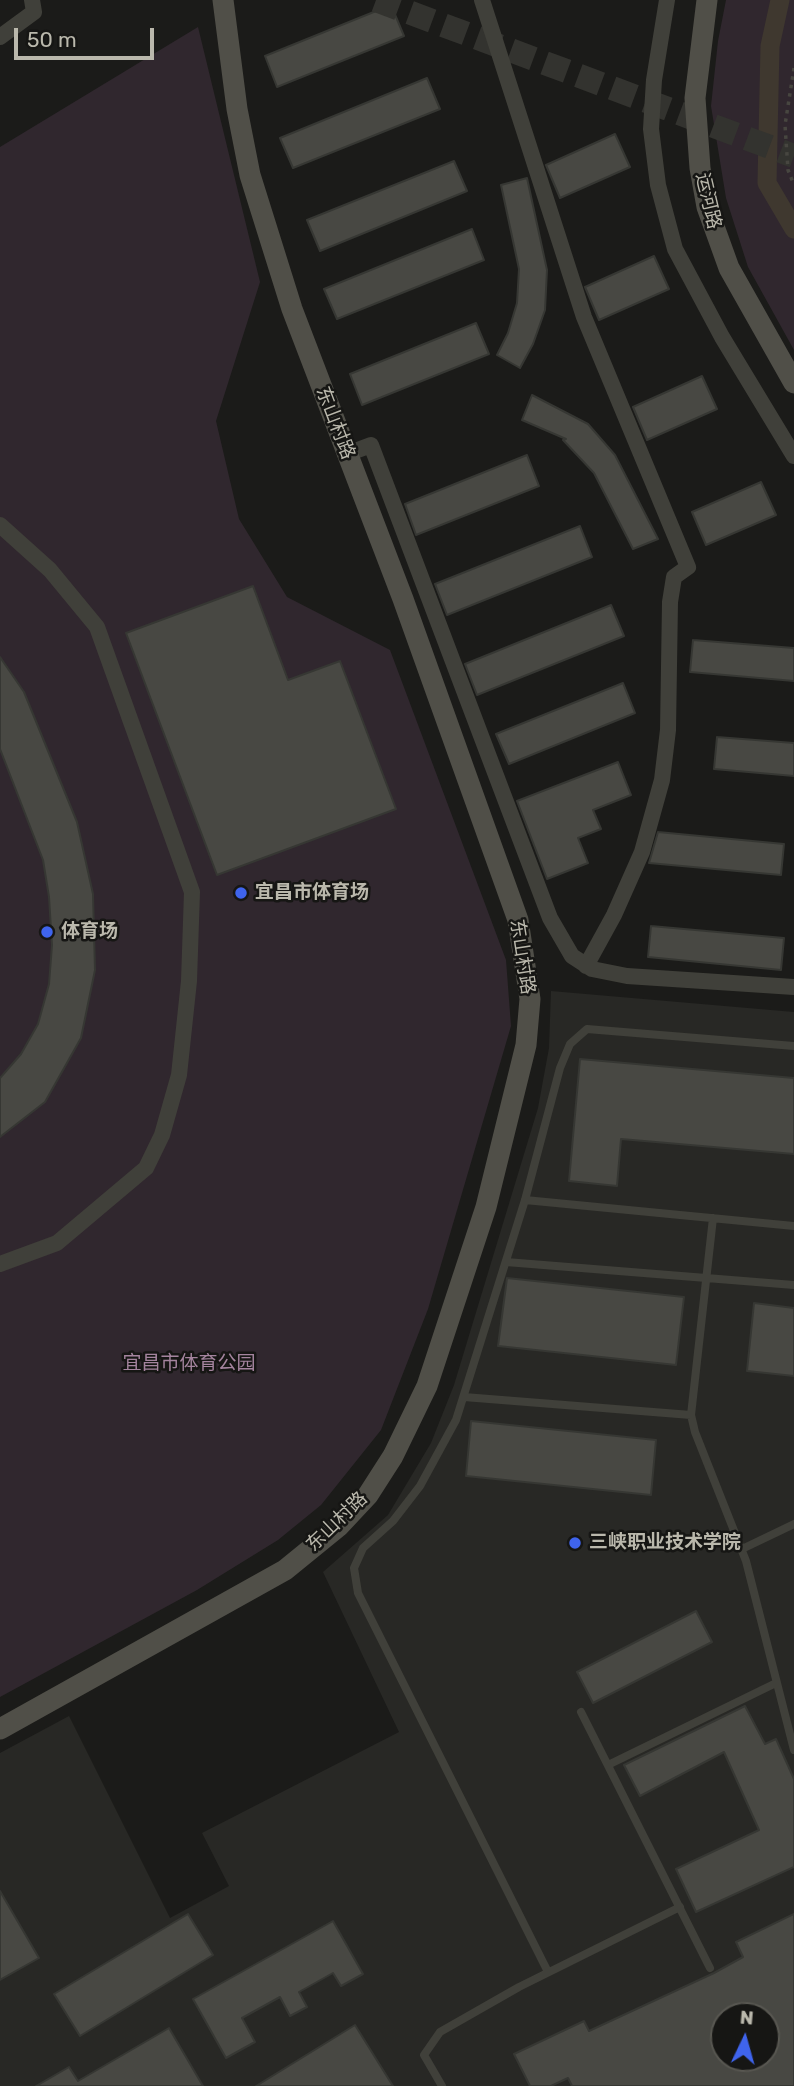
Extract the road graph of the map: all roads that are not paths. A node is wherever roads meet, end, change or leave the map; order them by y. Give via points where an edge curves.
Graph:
1 (33, 0) edge
2 (223, 0) edge
3 (482, 0) edge
4 (667, 0) edge
5 (707, 0) edge
6 (0, 37) edge
7 (794, 383) edge
8 (347, 454) junction
9 (794, 456) edge
10 (0, 525) edge
11 (586, 966) junction
12 (794, 987) edge
13 (794, 1046) edge
14 (525, 1200) junction
15 (713, 1218) junction
16 (794, 1226) edge
17 (506, 1262) junction
18 (0, 1264) edge
19 (706, 1278) junction
20 (794, 1285) edge
21 (464, 1397) junction
22 (691, 1415) junction
23 (794, 1524) edge
24 (742, 1549) junction
25 (776, 1682) junction
26 (581, 1712) dead end
27 (0, 1729) edge
28 (794, 1750) edge
29 (608, 1765) junction
30 (680, 1907) junction
31 (710, 1968) dead end
32 (548, 1972) junction
33 (442, 2086) edge

1 - 6 street via 34,12
2 - 8 street, 东山村路 via 250,175 292,309
3 - 11 street via 584,317 688,567 674,578 670,602 668,730 662,780 642,852
4 - 9 street via 650,129 658,185 675,249
5 - 7 street, 运河路 via 695,98 707,207 729,268
8 - 11 street via 371,444 550,918 572,956
8 - 27 street, 东山村路 via 518,920 530,999 526,1045 486,1207 426,1386 393,1456 339,1526 275,1576
10 - 18 street via 50,570 97,627 192,892 179,1075 162,1135 146,1168 57,1243
11 - 12 street via 627,975
13 - 14 lane via 587,1029 570,1044 560,1068
14 - 15 lane
14 - 17 lane
15 - 16 lane
15 - 19 lane
17 - 19 lane
17 - 21 lane
19 - 20 lane
19 - 22 lane
21 - 22 lane
21 - 32 lane via 420,1486 393,1521 363,1548 354,1567 358,1593
22 - 24 lane
23 - 24 lane
24 - 25 lane
25 - 28 lane
25 - 29 lane
26 - 29 lane
29 - 30 lane
30 - 31 lane
30 - 32 lane
32 - 33 lane via 440,2032 424,2054

